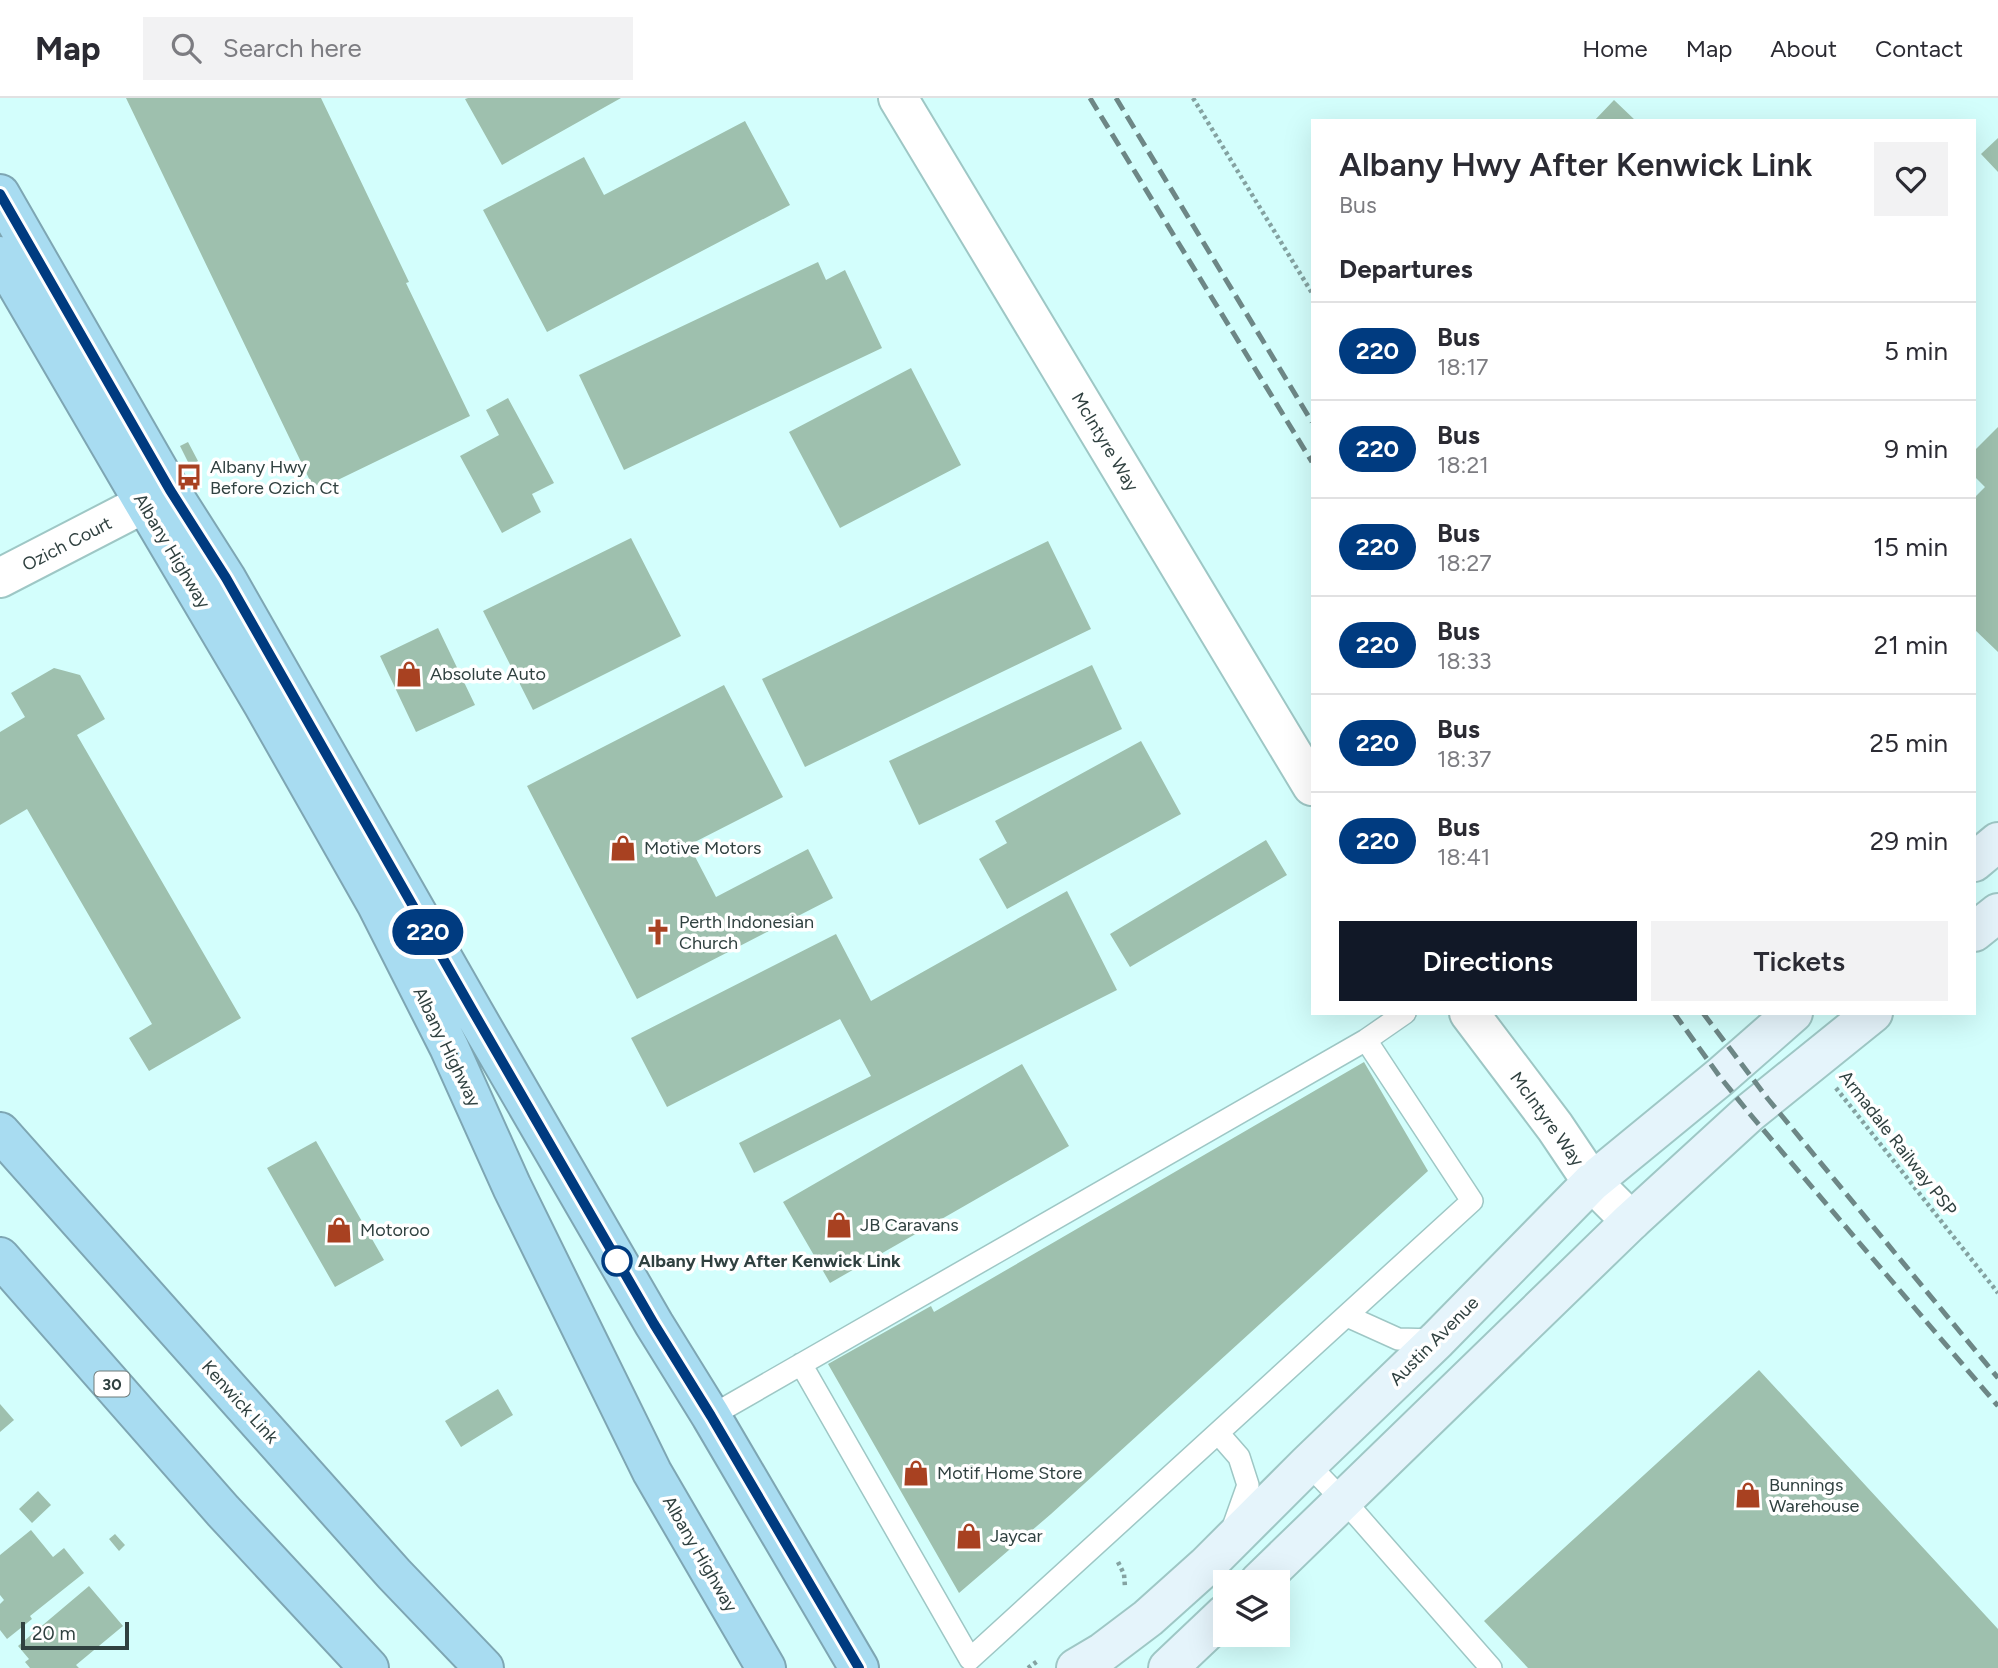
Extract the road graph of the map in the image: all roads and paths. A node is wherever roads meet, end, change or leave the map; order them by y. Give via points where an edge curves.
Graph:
1 (898, 98) edge
2 (1193, 98) edge
3 (0, 194) edge
4 (0, 256) edge
5 (1311, 291) edge
6 (157, 497) junction
7 (0, 578) edge
8 (1311, 784) edge
9 (1998, 842) edge
10 (1976, 860) edge
11 (1998, 913) edge
12 (1976, 930) edge
13 (1402, 1015) edge
14 (1471, 1015) edge
15 (1791, 1015) edge
16 (1871, 1015) edge
17 (1366, 1040) junction
18 (1816, 1060) junction
19 (0, 1132) edge
20 (1592, 1182) junction
21 (1631, 1221) junction
22 (0, 1257) edge
23 (1998, 1293) edge
24 (1347, 1316) junction
25 (1437, 1340) junction
26 (802, 1364) junction
27 (711, 1416) junction
28 (1218, 1433) junction
29 (1308, 1464) junction
30 (1343, 1502) junction
31 (1206, 1566) junction
32 (1272, 1570) edge
33 (1213, 1625) edge
34 (369, 1668) edge
35 (484, 1668) edge
36 (766, 1668) edge
37 (859, 1668) edge
38 (1076, 1668) edge
39 (1168, 1668) edge
40 (1491, 1668) edge

1 - 8 street, McIntyre Way
2 - 5 path
3 - 6 highway, Albany Highway
4 - 6 highway, Albany Highway
6 - 7 street, Ozich Court
6 - 27 highway, Albany Highway via 226,578
6 - 36 highway, Albany Highway via 263,704 377,905 449,1046 512,1188 652,1472
9 - 10 main road
11 - 12 main road
13 - 17 lane
14 - 20 street, McIntyre Way
15 - 20 main road, Austin Avenue
16 - 18 main road
17 - 24 lane via 1472,1201
17 - 26 lane
18 - 21 main road via 1749,1113
18 - 23 path, Armadale Railway PSP
19 - 35 highway, Kenwick Link via 421,1604
20 - 21 street, McIntyre Way
20 - 25 main road, Austin Avenue
21 - 30 main road
22 - 34 highway, 30 via 223,1511
24 - 25 lane via 1398,1339
24 - 28 lane
25 - 29 main road, Austin Avenue
26 - 27 lane
26 - 28 lane via 970,1659
27 - 37 highway, Albany Highway
28 - 31 lane via 1239,1457 1248,1485 1235,1524
29 - 30 lane
29 - 31 main road, Austin Avenue
30 - 32 main road
30 - 40 lane
31 - 38 main road, Austin Avenue via 1148,1618
33 - 39 main road

